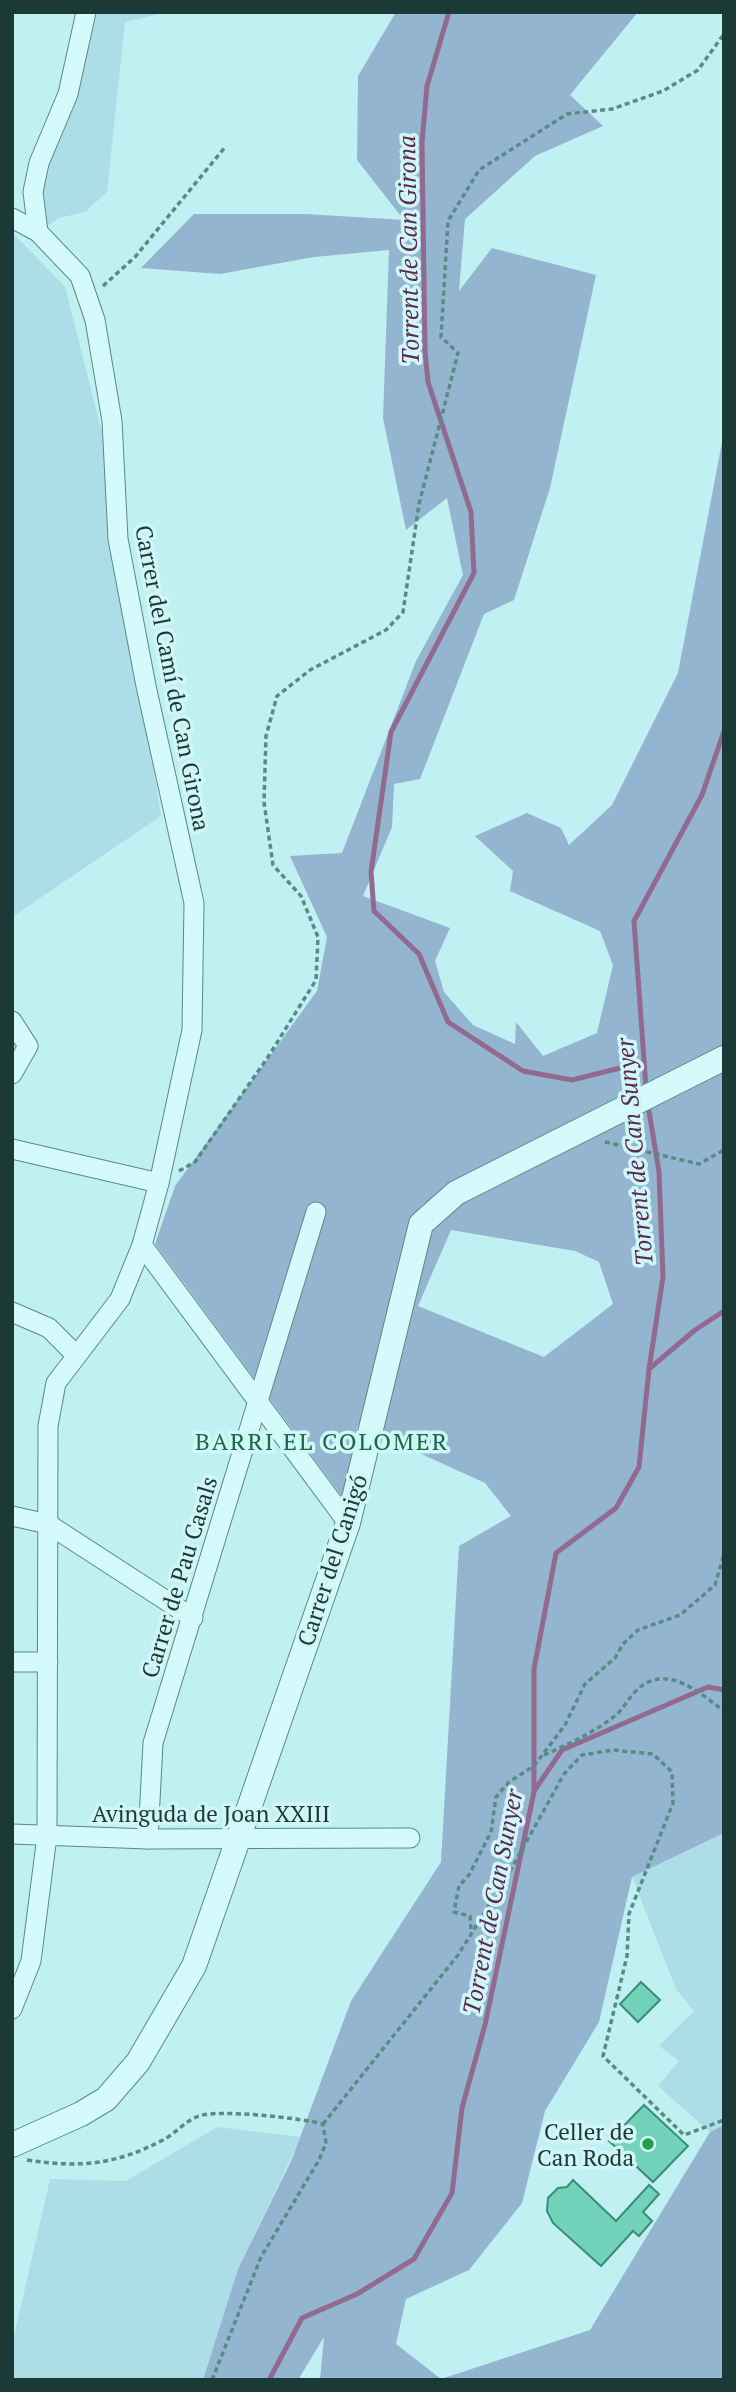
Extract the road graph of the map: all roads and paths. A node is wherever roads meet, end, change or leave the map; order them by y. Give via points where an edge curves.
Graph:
1 (86, 12) edge
2 (724, 34) edge
3 (226, 146) dead end
4 (12, 218) edge
5 (38, 232) junction
6 (88, 299) junction
7 (12, 1021) edge
8 (724, 1058) edge
9 (12, 1074) edge
10 (572, 1134) junction
11 (12, 1149) edge
12 (724, 1150) edge
13 (159, 1183) junction
14 (316, 1212) dead end
15 (142, 1245) junction
16 (12, 1312) edge
17 (75, 1354) junction
18 (259, 1402) junction
19 (12, 1516) edge
20 (348, 1523) junction
21 (48, 1524) junction
22 (724, 1554) edge
23 (193, 1618) junction
24 (12, 1662) edge
25 (48, 1662) junction
26 (724, 1710) edge
27 (542, 1755) junction
28 (12, 1834) edge
29 (47, 1836) junction
30 (410, 1838) dead end
31 (148, 1839) junction
32 (238, 1840) junction
33 (471, 1931) junction
34 (12, 2009) edge
35 (724, 2120) edge
36 (323, 2124) junction
37 (18, 2153) edge
38 (212, 2380) edge

1 - 5 street via 68,94 37,173 33,192
2 - 13 path via 698,70 663,91 612,109 567,114 479,170 448,221 441,337 458,354 419,504 403,612 386,630 310,670 277,695 266,736 264,802 274,865 301,896 318,937 316,981 195,1162
3 - 6 path via 135,257
4 - 5 street, Carrer del Camí de Can Girona
5 - 6 street, Carrer del Camí de Can Girona via 80,276
6 - 13 street, Carrer del Camí de Can Girona via 112,421 118,539 194,903 192,1030
7 - 9 street via 28,1046
8 - 10 street, Carrer del Canigó
10 - 12 path via 699,1164
10 - 20 street, Carrer del Canigó via 456,1194 421,1224
11 - 13 street
13 - 15 street, Carrer del Camí de Can Girona
14 - 18 street, Carrer de Pau Casals
15 - 17 street, Carrer del Camí de Can Girona via 120,1299
15 - 18 street
16 - 17 street via 49,1328
17 - 21 street, Carrer del Camí de Can Girona via 56,1383 48,1426
18 - 20 street
18 - 23 street, Carrer de Pau Casals
19 - 21 street
20 - 32 street, Carrer del Canigó
21 - 23 street
21 - 25 street, Carrer del Camí de Can Girona
22 - 27 path via 715,1586 696,1604 638,1630 585,1684 565,1725
23 - 31 street, Carrer de Pau Casals via 153,1743
24 - 25 street
25 - 29 street, Carrer del Camí de Can Girona
26 - 27 path via 692,1685 665,1678 638,1688 618,1714 586,1735
27 - 33 path via 496,1797 491,1832 459,1886 454,1912 470,1916
28 - 29 street, Avinguda de Joan XXIII
29 - 31 street, Avinguda de Joan XXIII
29 - 34 street, Carrer del Camí de Can Girona via 30,1961
30 - 32 street, Avinguda de Joan XXIII
31 - 32 street, Avinguda de Joan XXIII
32 - 37 street, Carrer del Canigó via 194,1966 138,2062 106,2099
33 - 35 path via 564,1774 582,1755 612,1750 653,1754 672,1772 673,1803 629,1914 627,1956 603,2056 684,2135
33 - 36 path via 458,1955
36 - 37 path via 295,2117 200,2115 164,2140 110,2163 59,2165
36 - 38 path via 326,2143 319,2160 261,2257

